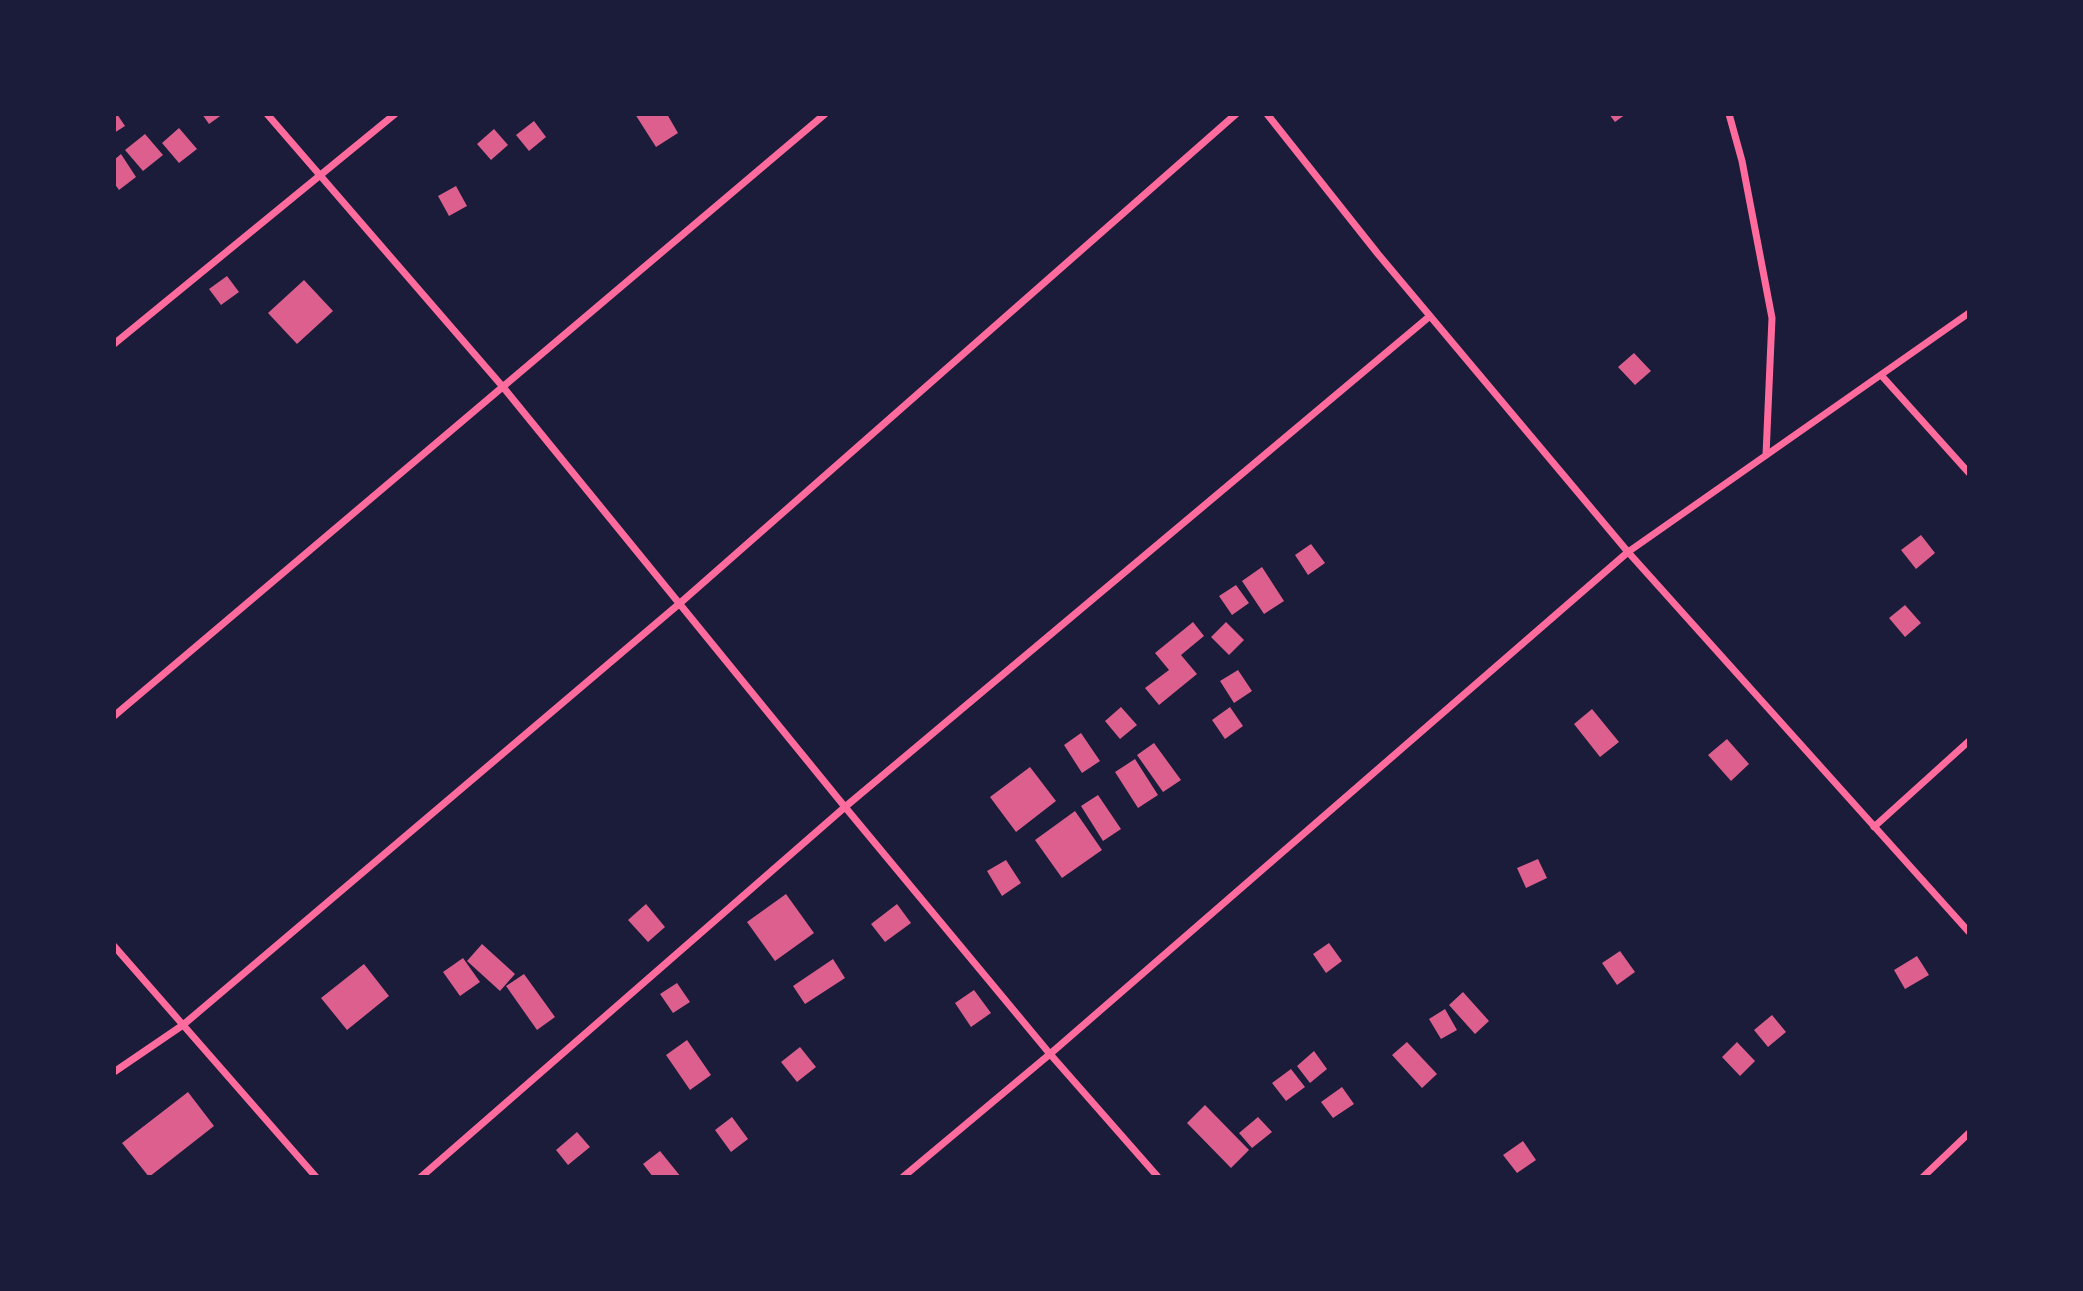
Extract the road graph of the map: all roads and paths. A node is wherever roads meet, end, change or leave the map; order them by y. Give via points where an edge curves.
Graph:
1 (267, 114) edge
2 (395, 114) edge
3 (825, 114) edge
4 (1236, 114) edge
5 (1267, 114) edge
6 (1729, 114) edge
7 (320, 176) junction
8 (1969, 313) edge
9 (1430, 316) junction
10 (114, 344) edge
11 (1881, 375) junction
12 (503, 387) junction
13 (1766, 455) junction
14 (1969, 473) edge
15 (1628, 552) junction
16 (679, 604) junction
17 (114, 716) edge
18 (1969, 741) edge
19 (845, 807) junction
20 (1874, 827) junction
21 (1969, 932) edge
22 (114, 946) edge
23 (183, 1025) junction
24 (1051, 1054) junction
25 (114, 1072) edge
26 (1969, 1133) edge
27 (316, 1177) edge
28 (421, 1177) edge
29 (903, 1177) edge
30 (1158, 1177) edge
31 (1923, 1177) edge

1 - 7 street
2 - 7 street
3 - 12 street
4 - 16 street
5 - 9 street
6 - 13 street via 1772,318
7 - 10 street
7 - 12 street
8 - 11 street
9 - 15 street
9 - 19 street
11 - 13 street
11 - 14 street
12 - 16 street
12 - 17 street
13 - 15 street
15 - 20 street
15 - 24 street
16 - 19 street
16 - 23 street
18 - 20 street
19 - 24 street
19 - 28 street
20 - 21 street
22 - 23 street
23 - 25 street
23 - 27 street
24 - 29 street
24 - 30 street
26 - 31 street

